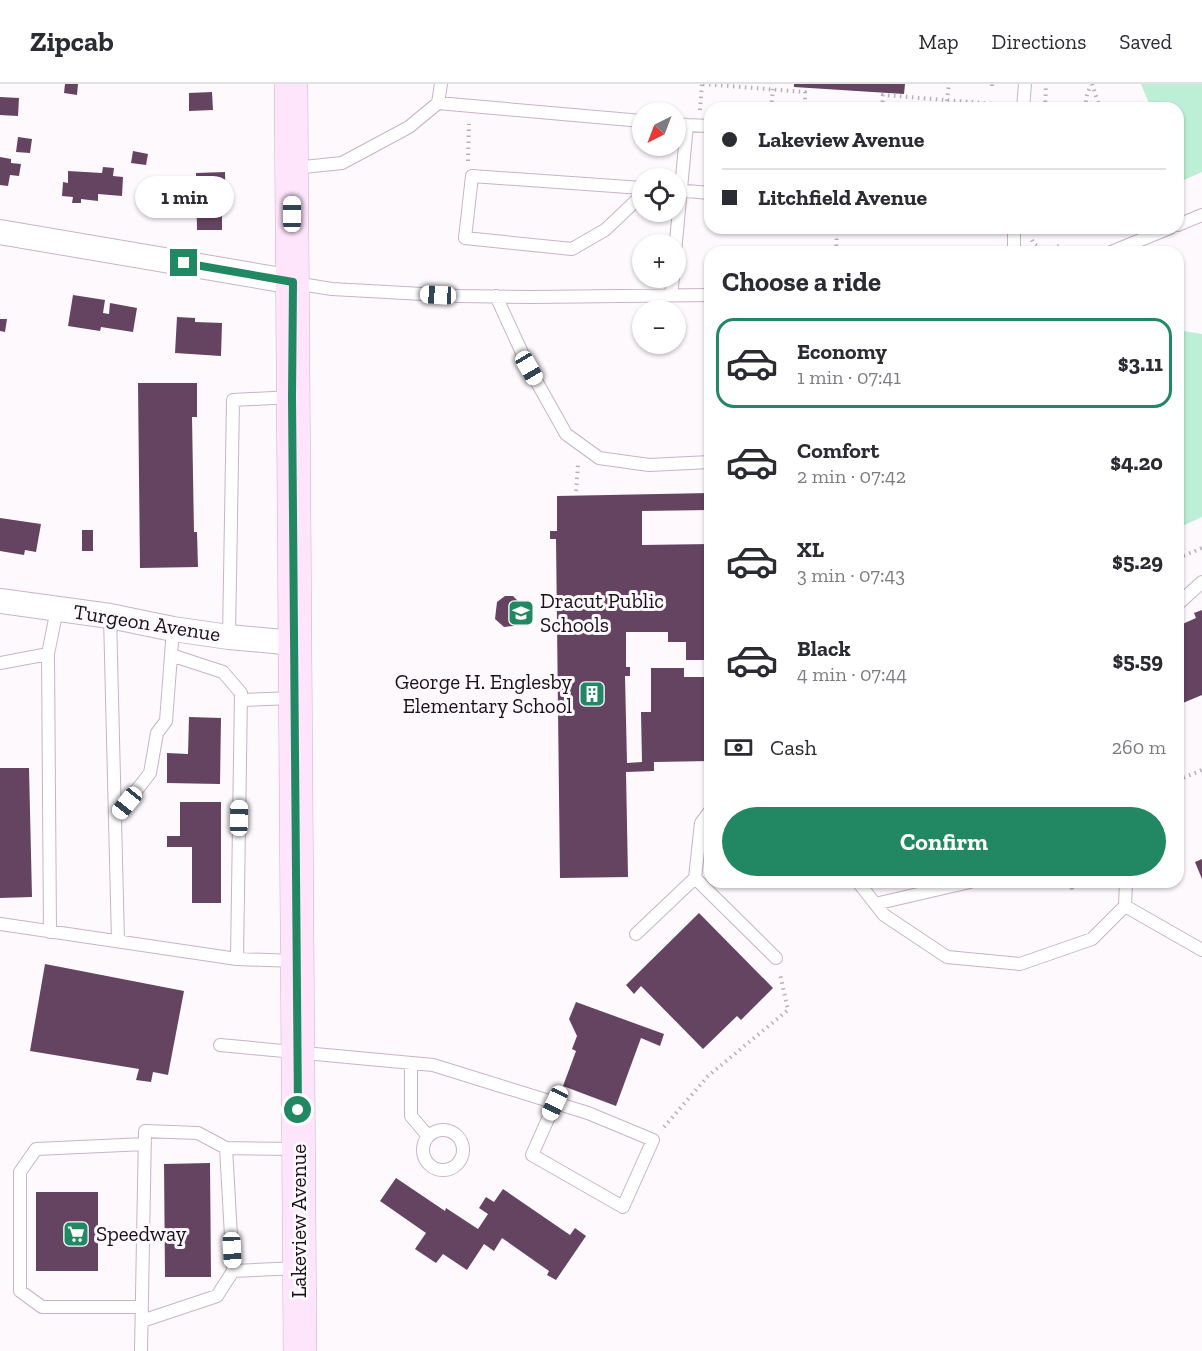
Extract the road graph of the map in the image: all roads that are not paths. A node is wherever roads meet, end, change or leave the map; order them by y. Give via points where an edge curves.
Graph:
1 (291, 84) edge
2 (441, 84) edge
3 (1025, 84) edge
4 (1023, 102) edge
5 (438, 103) junction
6 (632, 120) edge
7 (693, 125) edge
8 (292, 168) junction
9 (683, 168) edge
10 (632, 187) edge
11 (686, 191) edge
12 (704, 192) edge
13 (632, 205) edge
14 (1202, 215) edge
15 (1184, 222) edge
16 (0, 232) edge
17 (1155, 234) edge
18 (1126, 246) edge
19 (293, 282) junction
20 (672, 288) edge
21 (671, 294) junction
22 (704, 295) edge
23 (495, 296) junction
24 (292, 397) junction
25 (704, 462) edge
26 (1202, 582) edge
27 (1184, 598) edge
28 (0, 601) edge
29 (57, 609) junction
30 (110, 616) junction
31 (173, 629) junction
32 (229, 637) junction
33 (294, 643) junction
34 (48, 654) junction
35 (171, 655) junction
36 (0, 663) edge
37 (294, 698) junction
38 (241, 700) junction
39 (115, 818) junction
40 (704, 819) edge
41 (695, 878) junction
42 (704, 887) edge
43 (705, 888) edge
44 (863, 888) edge
45 (944, 888) edge
46 (1126, 888) edge
47 (875, 904) junction
48 (1125, 906) junction
49 (0, 924) edge
50 (50, 932) junction
51 (636, 934) dead end
52 (118, 942) junction
53 (1202, 950) edge
54 (776, 958) road end
55 (237, 959) junction
56 (296, 961) junction
57 (220, 1045) dead end
58 (298, 1052) junction
59 (411, 1063) junction
60 (555, 1103) junction
61 (428, 1136) dead end
62 (145, 1144) junction
63 (226, 1148) junction
64 (299, 1149) junction
65 (299, 1268) junction
66 (233, 1271) junction
67 (142, 1307) junction
68 (142, 1321) junction
69 (141, 1351) edge
70 (300, 1351) edge

1 - 8 main road, Lakeview Avenue
2 - 5 lane
3 - 4 lane
5 - 6 lane
5 - 8 lane via 409,127 342,163
7 - 9 lane
8 - 19 main road, Lakeview Avenue
10 - 13 lane via 472,176 465,238 572,249 606,230
11 - 12 lane
14 - 15 lane
16 - 19 street
17 - 18 lane
19 - 23 lane via 332,289
19 - 24 main road, Lakeview Avenue
20 - 21 lane
21 - 22 lane
21 - 23 lane
23 - 25 lane via 566,434 599,458 649,465
24 - 32 lane via 233,400
24 - 33 main road, Lakeview Avenue
26 - 27 lane
28 - 29 street, Turgeon Avenue
29 - 30 street, Turgeon Avenue
29 - 34 lane
30 - 31 street, Turgeon Avenue
30 - 39 lane
31 - 32 street, Turgeon Avenue
31 - 35 lane
32 - 33 street, Turgeon Avenue
33 - 37 main road, Lakeview Avenue
34 - 36 lane
34 - 50 lane
35 - 38 lane via 223,672 241,693
35 - 39 lane via 166,721 158,733 150,773
37 - 38 lane
37 - 56 main road, Lakeview Avenue
38 - 55 lane
39 - 52 lane
40 - 41 lane
41 - 42 lane
41 - 51 lane
43 - 54 lane
44 - 47 lane
45 - 47 lane
46 - 48 lane
47 - 48 lane via 884,915 947,957 1020,964 1092,939
48 - 53 lane
49 - 50 lane
50 - 52 lane
52 - 55 lane
55 - 56 lane
56 - 58 main road, Lakeview Avenue
57 - 58 lane
58 - 59 lane
58 - 64 main road, Lakeview Avenue
59 - 60 lane via 433,1065
59 - 61 lane via 411,1116
60 - 60 lane via 532,1155 623,1208 653,1140
62 - 63 lane via 145,1131 198,1132
62 - 67 lane
62 - 67 lane via 36,1149 20,1172 20,1291 42,1308
63 - 64 lane
63 - 66 lane
64 - 65 main road, Lakeview Avenue
65 - 66 lane
65 - 70 main road, Lakeview Avenue
66 - 68 lane via 217,1296
67 - 68 lane
68 - 69 lane

